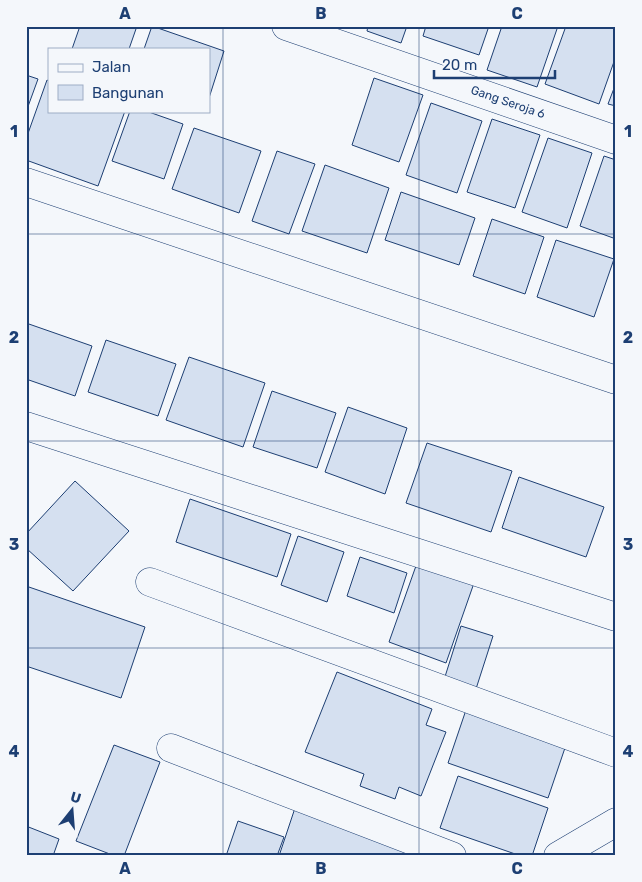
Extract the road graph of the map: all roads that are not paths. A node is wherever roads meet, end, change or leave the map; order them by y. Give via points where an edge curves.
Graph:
1 (286, 26) edge
2 (616, 140) edge
3 (26, 182) edge
4 (616, 380) edge
5 (26, 426) edge
6 (150, 582) dead end
7 (616, 617) edge
8 (171, 748) dead end
9 (616, 753) edge
10 (616, 822) edge
11 (452, 856) edge
12 (558, 856) edge

1 - 2 street, Gang Seroja 6
3 - 4 street
5 - 7 street
6 - 9 street
8 - 11 street
10 - 12 street

